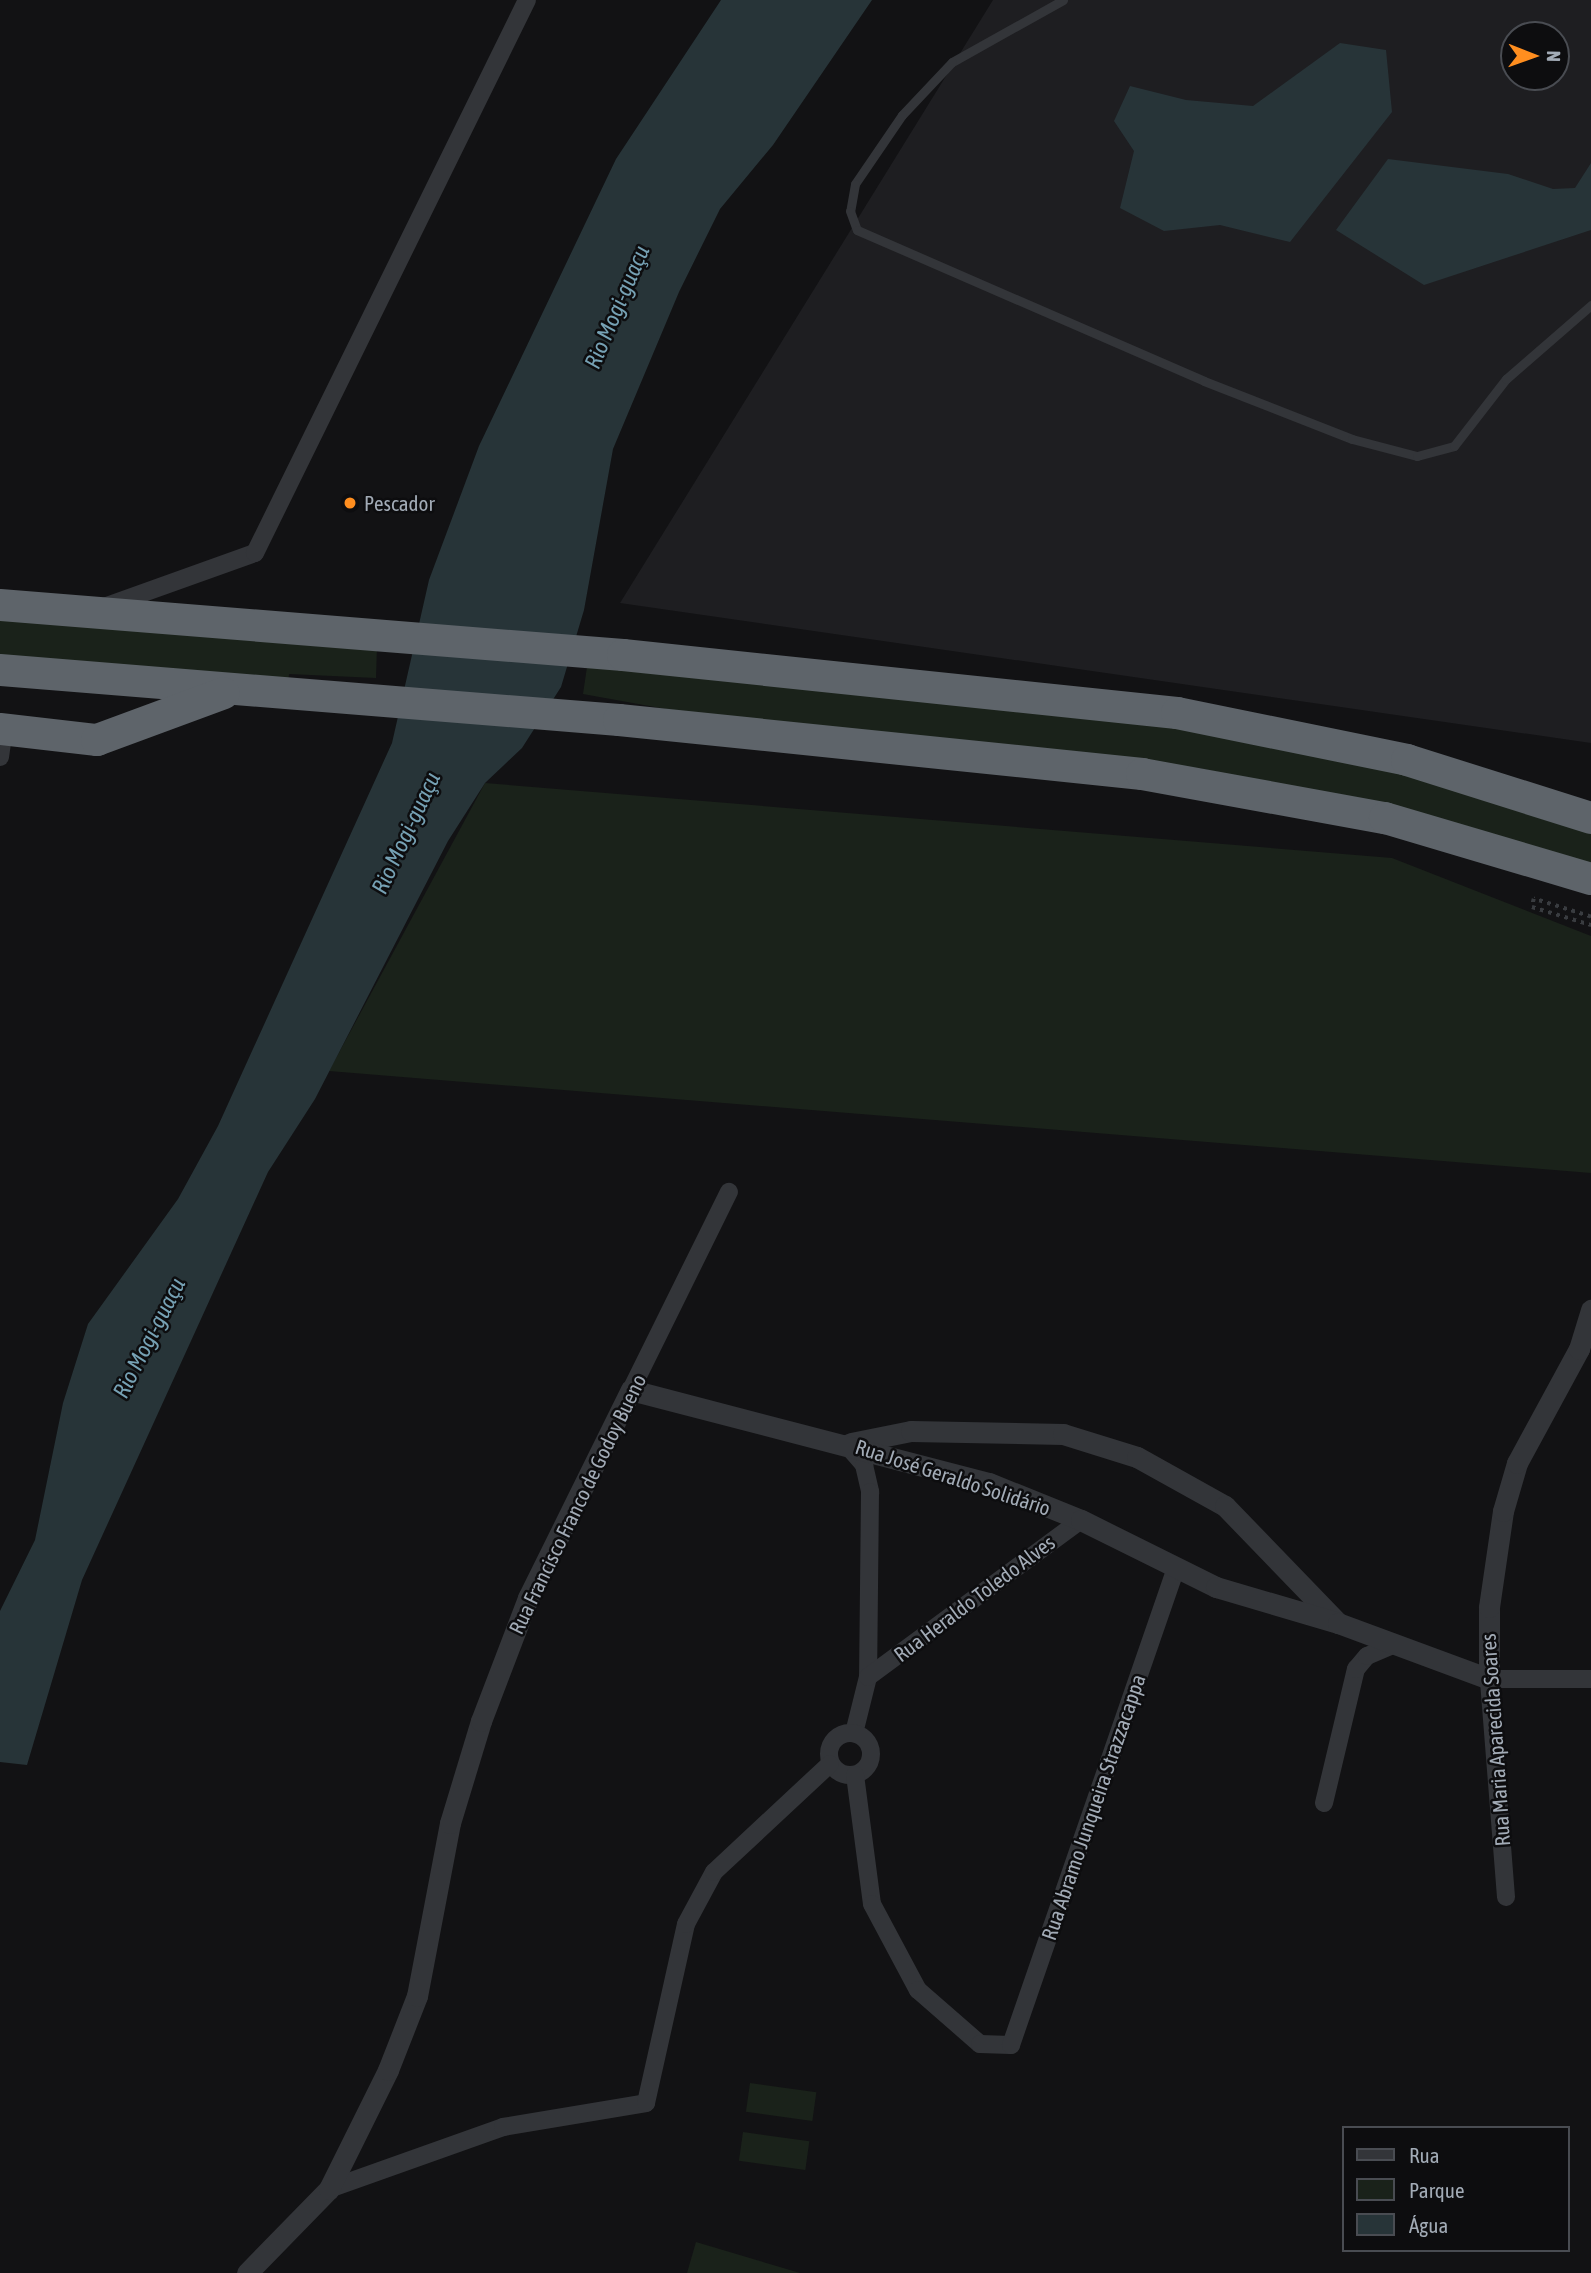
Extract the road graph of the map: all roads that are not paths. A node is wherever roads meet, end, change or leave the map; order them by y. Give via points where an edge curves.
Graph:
1 (527, 0) edge
2 (1063, 0) edge
3 (1591, 305) edge
4 (0, 605) edge
5 (88, 612) junction
6 (0, 670) edge
7 (234, 690) junction
8 (1, 739) edge
9 (1591, 818) edge
10 (1483, 842) junction
11 (1591, 879) edge
12 (1591, 889) edge
13 (729, 1192) dead end
14 (1591, 1310) edge
15 (631, 1391) junction
16 (846, 1444) junction
17 (1081, 1520) junction
18 (1176, 1568) junction
19 (1338, 1623) junction
20 (1395, 1644) junction
21 (868, 1678) junction
22 (1489, 1679) junction
23 (1591, 1679) edge
24 (854, 1733) junction
25 (830, 1764) junction
26 (855, 1775) junction
27 (1324, 1803) dead end
28 (1506, 1896) dead end
29 (329, 2189) junction
30 (247, 2273) edge

1 - 5 street via 255,553
2 - 3 lane via 952,62 902,115 855,184 849,211 857,230 1204,382 1352,439 1417,456 1454,446 1506,379
4 - 5 highway
5 - 9 highway via 623,655 1092,703 1259,727 1407,760
6 - 7 highway
7 - 8 highway via 97,740
7 - 10 highway via 619,720 1167,777 1303,799
10 - 11 highway
10 - 12 highway
13 - 15 street, Rua Francisco Franco de Godoy Bueno
14 - 22 street, Rua Maria Aparecida Soares via 1579,1349 1517,1463 1503,1511 1489,1607
15 - 16 street
15 - 29 street, Rua Francisco Franco de Godoy Bueno via 528,1598 490,1696 450,1823 417,1996
16 - 17 street, Rua José Geraldo Solidário via 989,1483
16 - 19 street, Rua José Geraldo Solidário via 911,1431 1063,1434 1137,1457 1225,1506
16 - 21 street via 864,1465 870,1492
17 - 18 street, Rua José Geraldo Solidário
17 - 21 street, Rua Heraldo Toledo Alves
18 - 19 street, Rua José Geraldo Solidário via 1216,1587
18 - 26 street, Rua Abramo Junqueira Strazzacappa via 1011,2045 980,2044 918,1990 872,1904
19 - 20 street, Rua José Geraldo Solidário
20 - 22 street, Rua José Geraldo Solidário
20 - 27 street via 1367,1656 1356,1669
21 - 24 street
22 - 23 street, Rua José Geraldo Solidário
22 - 28 street, Rua Maria Aparecida Soares
24 - 25 street via 830,1745
24 - 26 street via 872,1754
25 - 26 street
25 - 29 street via 714,1872 686,1924 646,2103 503,2127
29 - 30 street, Rua Francisco Franco de Godoy Bueno

